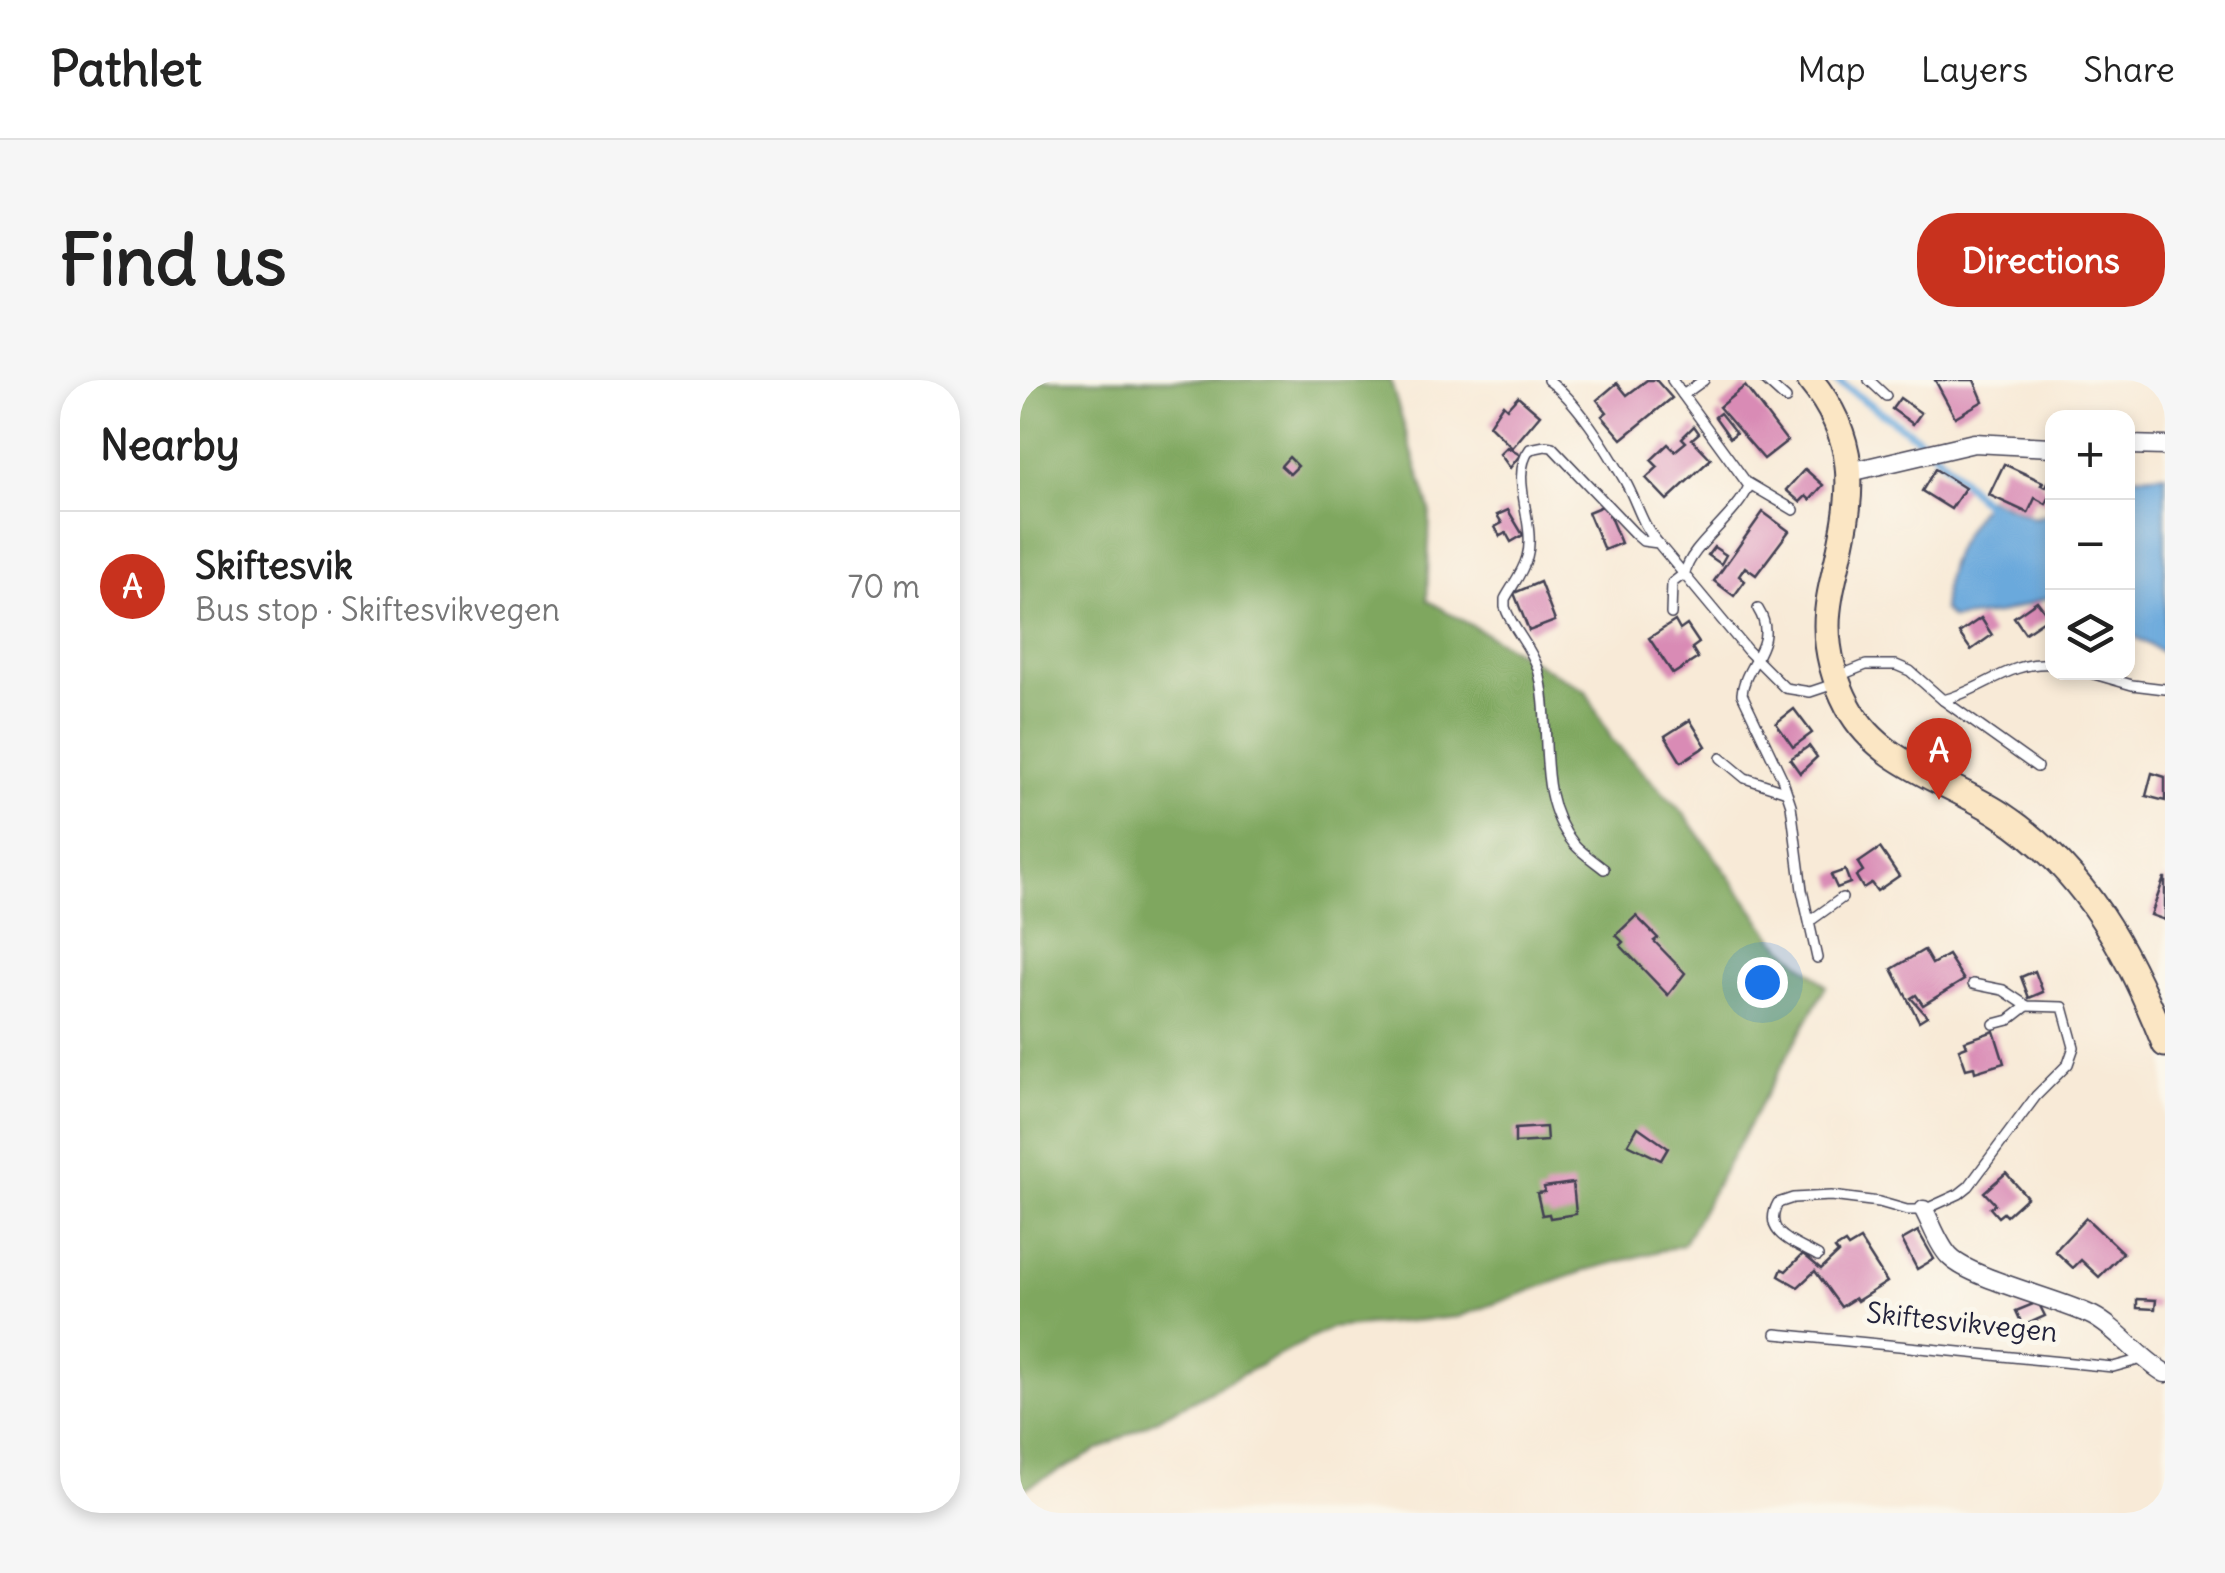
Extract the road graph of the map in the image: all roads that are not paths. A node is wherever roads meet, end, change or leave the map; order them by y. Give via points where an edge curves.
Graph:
1 (1672, 380) edge
2 (1704, 380) edge
3 (1765, 380) edge
4 (1810, 380) edge
5 (1869, 380) edge
6 (1554, 383) edge
7 (1683, 396) junction
8 (1886, 396) dead end
9 (1786, 399) dead end
10 (2135, 445) edge
11 (2165, 446) edge
12 (2045, 447) edge
13 (1850, 472) junction
14 (1748, 483) junction
15 (1794, 510) dead end
16 (1658, 544) junction
17 (1686, 574) junction
18 (1758, 610) dead end
19 (1671, 614) dead end
20 (1759, 660) junction
21 (2045, 664) edge
22 (1836, 680) junction
23 (2115, 680) edge
24 (2165, 689) edge
25 (1943, 700) junction
26 (1721, 758) dead end
27 (2037, 767) dead end
28 (1784, 791) junction
29 (1604, 869) dead end
30 (1842, 898) dead end
31 (1810, 920) junction
32 (1817, 958) dead end
33 (1973, 984) dead end
34 (2026, 1006) junction
35 (1994, 1024) dead end
36 (2165, 1044) edge
37 (1924, 1210) junction
38 (1818, 1256) dead end
39 (1776, 1334) dead end
40 (2142, 1360) junction
41 (2165, 1373) edge

1 - 7 lane
2 - 7 lane
3 - 9 lane
4 - 13 main road via 1836,418
5 - 8 lane
6 - 16 lane via 1627,484
7 - 14 lane
10 - 11 street
12 - 13 street via 1963,444
13 - 22 main road via 1827,624
14 - 15 lane
14 - 17 lane via 1738,506 1689,558
16 - 17 lane
16 - 29 lane via 1635,534 1552,448 1536,446 1524,458 1528,557 1505,606 1537,668 1558,815 1574,845
17 - 19 lane via 1672,583
17 - 20 lane
18 - 20 lane via 1765,626
20 - 22 lane via 1786,688 1810,692
20 - 28 lane via 1742,694
21 - 25 lane
22 - 25 lane via 1866,665 1896,665
22 - 36 main road via 1850,711 1885,750 2003,816 2065,868 2104,916
23 - 24 lane
25 - 27 lane
26 - 28 lane via 1745,778
28 - 31 lane
30 - 31 lane
31 - 32 lane
33 - 34 lane via 2003,990
34 - 35 lane
34 - 37 lane via 2064,1008 2074,1046 2068,1064 1968,1186
37 - 38 lane via 1831,1196 1778,1203 1772,1216 1778,1234
37 - 40 street, Skiftesvikvegen via 1949,1256 1968,1270 2097,1318
39 - 40 lane, Skiftesvikvegen via 2113,1367
40 - 41 street, Skiftesvikvegen

